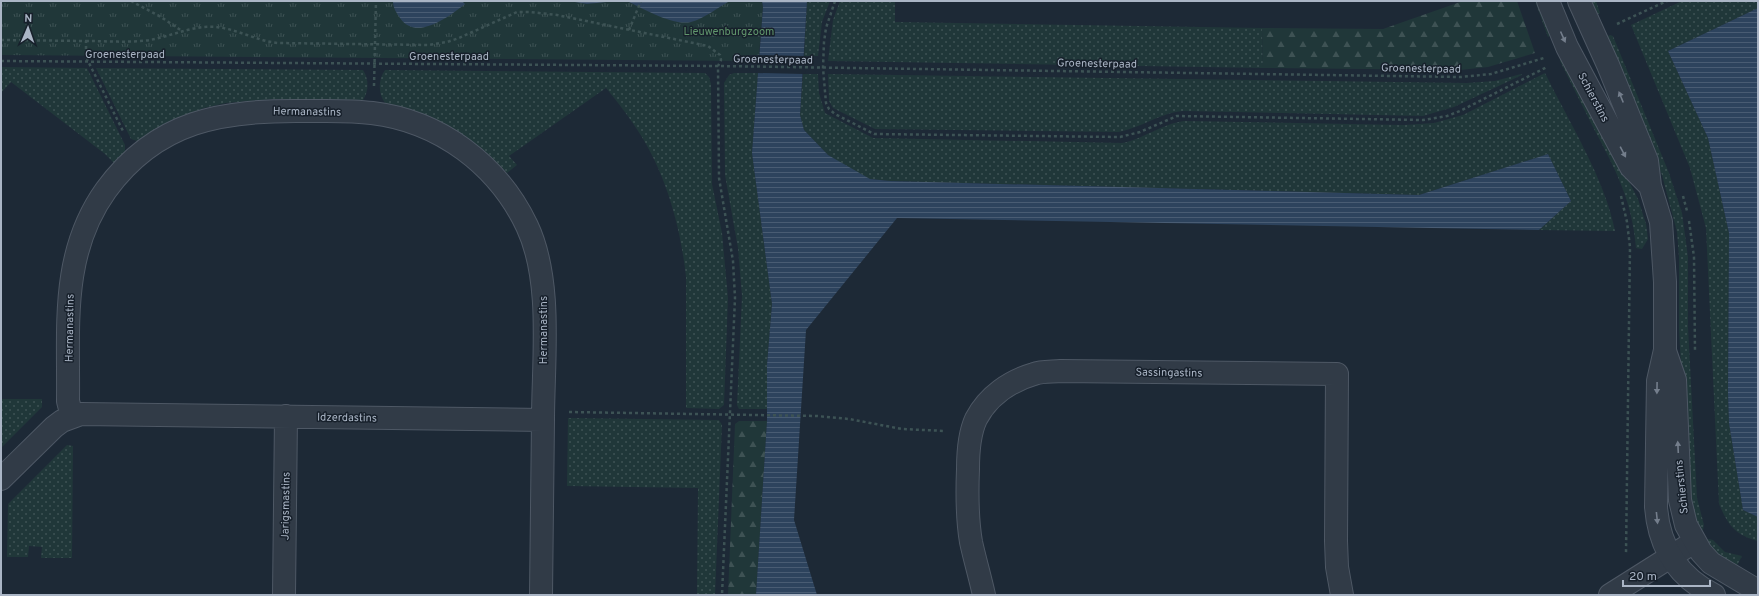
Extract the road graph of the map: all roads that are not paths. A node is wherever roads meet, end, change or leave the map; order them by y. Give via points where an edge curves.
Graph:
1 (1548, 1) edge
2 (1578, 1) edge
3 (1650, 186) junction
4 (1665, 350) junction
5 (286, 416) junction
6 (72, 417) junction
7 (543, 420) junction
8 (1, 479) edge
9 (1694, 542) junction
10 (1670, 558) junction
11 (1758, 591) edge
12 (284, 595) edge
13 (540, 595) edge
14 (984, 595) edge
15 (1342, 595) edge
16 (1610, 595) edge
17 (1714, 595) edge

1 -> 3 street, Schierstins via 1568,47 1631,167
3 -> 2 street, Schierstins via 1647,161 1608,65
3 - 4 street, Schierstins via 1661,222 1664,249
9 -> 4 street, Schierstins via 1682,511 1675,380
4 -> 10 street, Schierstins via 1658,381 1656,507 1657,524
5 - 6 street, Idzerdastins via 90,414
5 - 7 street, Idzerdastins
5 - 12 street, Jarigsmastins
6 - 7 street, Hermanastins via 68,401 70,280 76,254 95,208 107,190 136,158 165,137 222,115 268,110 357,112 385,115 415,123 437,132 476,158 504,188 524,221 540,266 544,297
6 - 8 street, Idzerdastins via 54,427
7 - 13 street
9 - 10 street
9 - 11 street, Schierstins via 1712,563
10 - 16 street
10 - 17 street, Schierstins via 1695,584
14 - 15 street, Sassingastins via 971,542 968,511 968,457 976,420 997,392 1014,382 1036,373 1069,371 1337,374 1336,541

